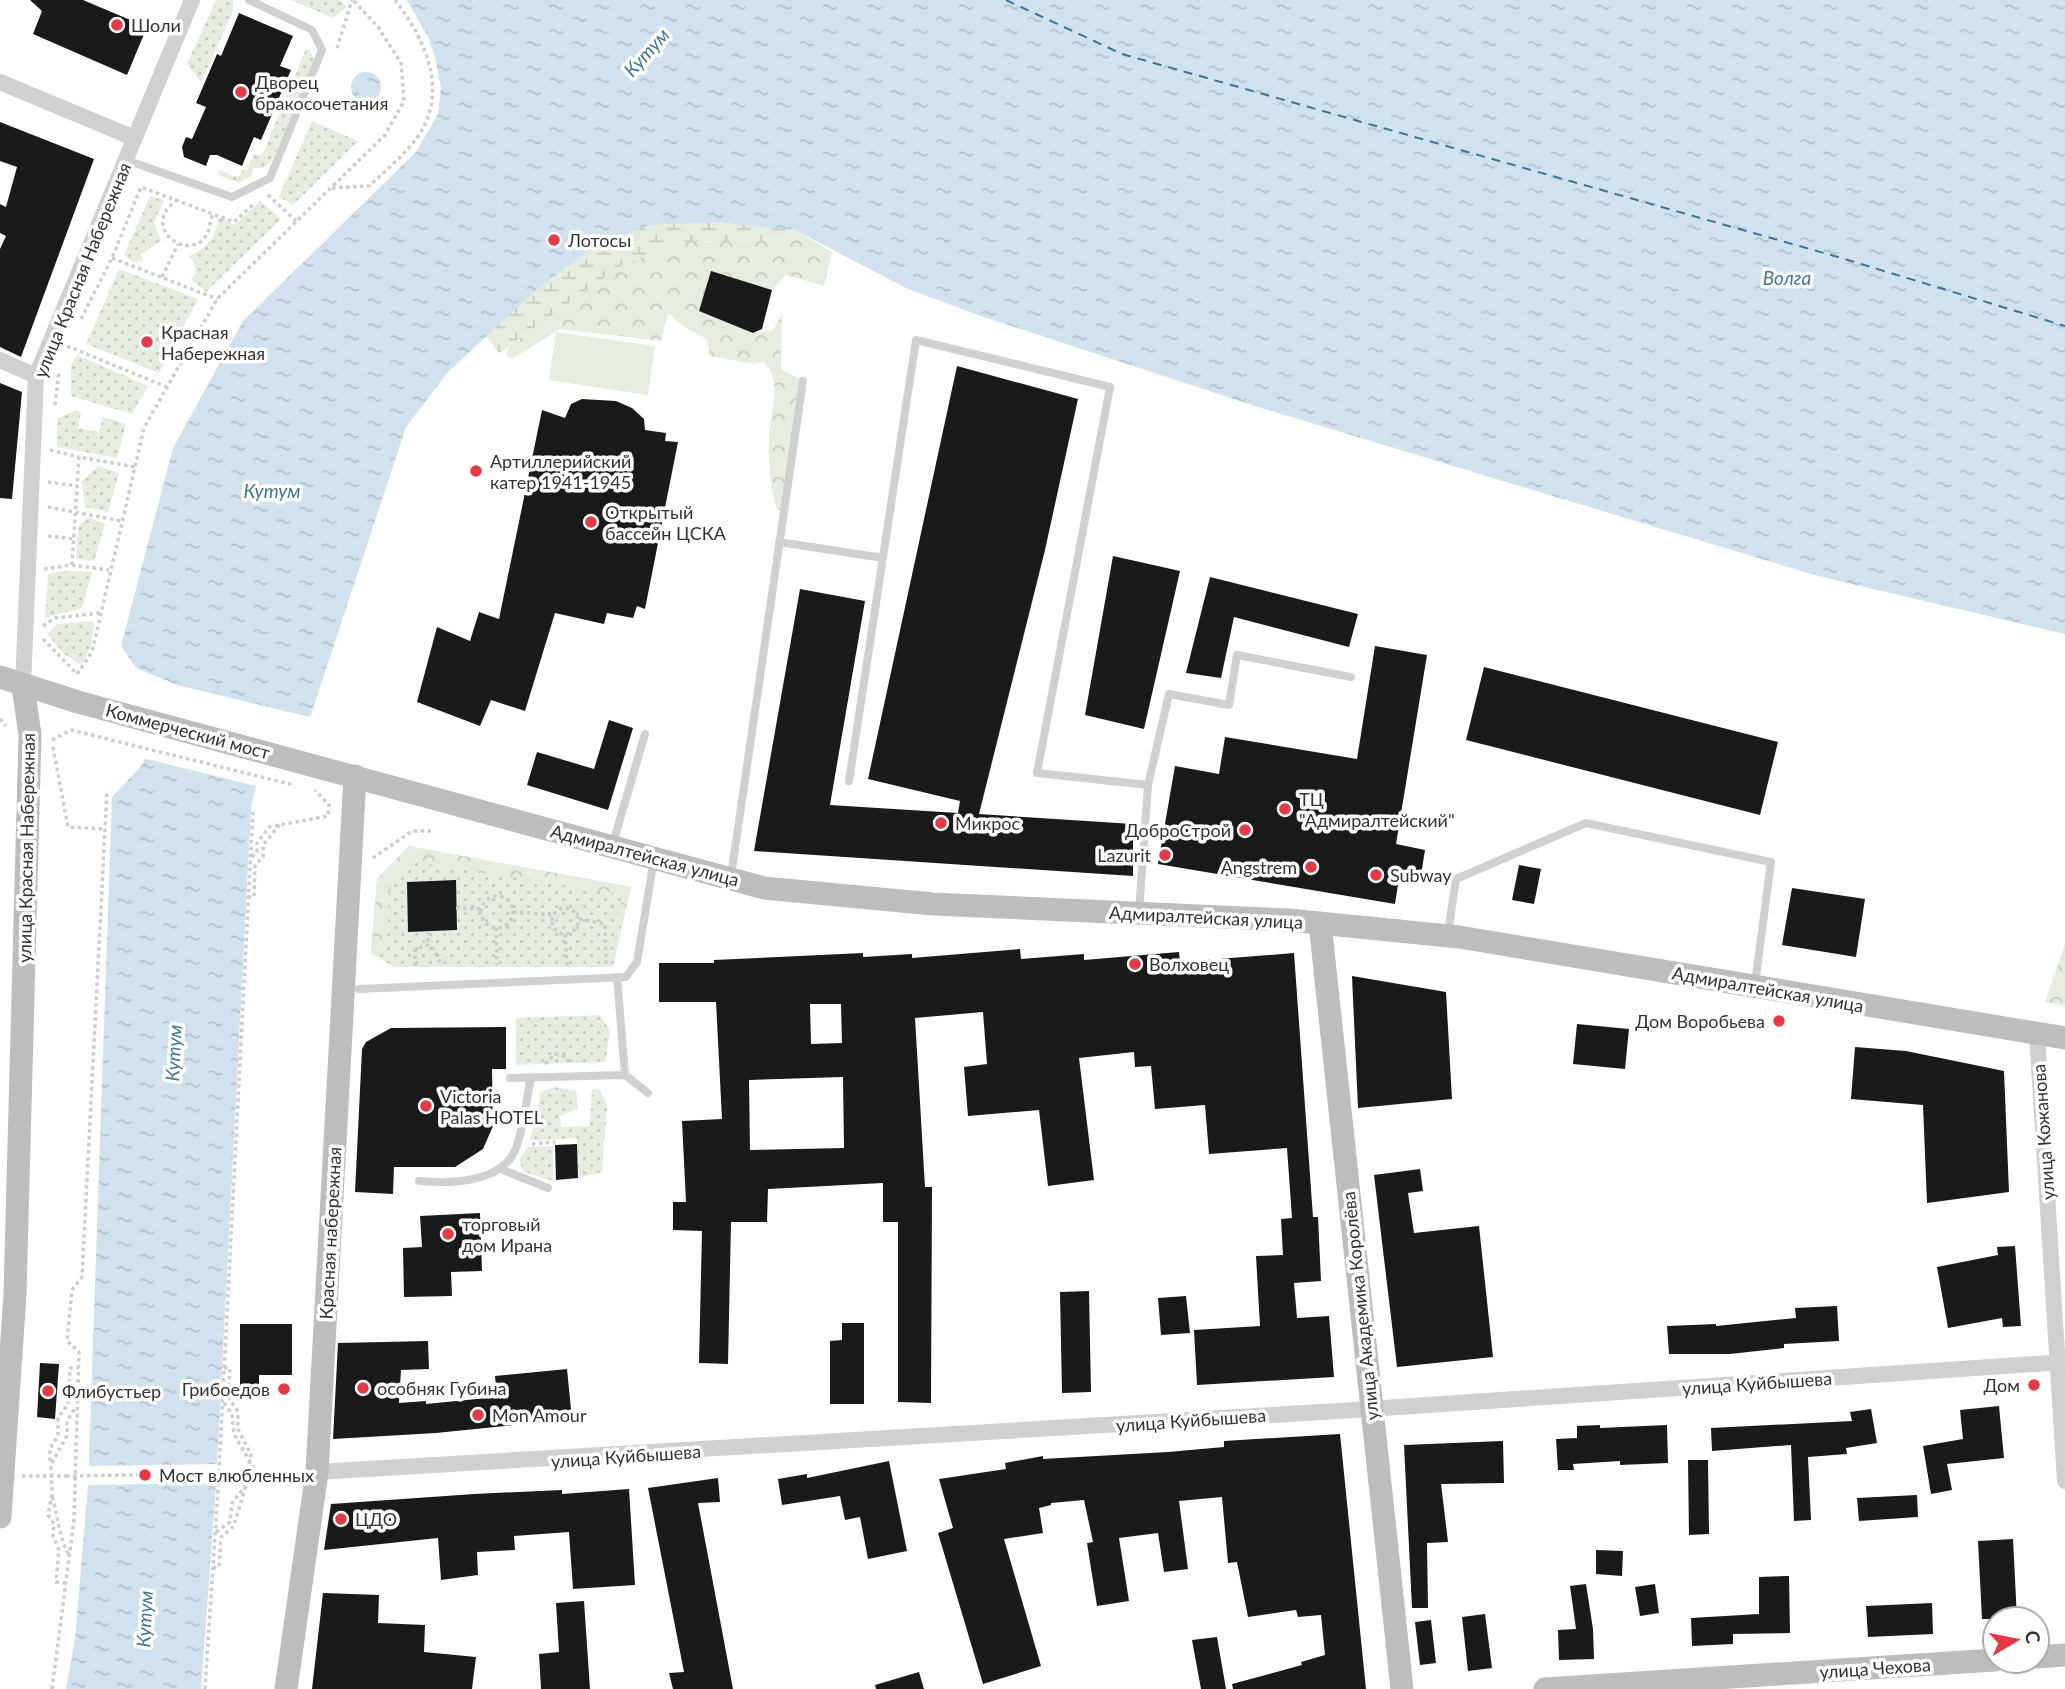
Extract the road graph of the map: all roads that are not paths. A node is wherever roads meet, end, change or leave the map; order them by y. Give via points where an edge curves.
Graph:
1 (192, 0) edge
2 (249, 0) edge
3 (0, 82) edge
4 (135, 138) junction
5 (126, 160) junction
6 (0, 360) edge
7 (36, 376) junction
8 (803, 381) dead end
9 (779, 542) junction
10 (883, 558) junction
11 (0, 677) edge
12 (1351, 677) dead end
13 (23, 686) junction
14 (645, 734) dead end
15 (355, 776) junction
16 (849, 781) dead end
17 (1148, 785) junction
18 (612, 846) junction
19 (654, 858) junction
20 (731, 879) junction
21 (1139, 914) junction
22 (1320, 923) junction
23 (1448, 936) junction
24 (617, 977) junction
25 (1754, 987) junction
26 (359, 989) dead end
27 (2037, 1034) junction
28 (2065, 1038) edge
29 (625, 1075) junction
30 (510, 1077) dead end
31 (531, 1078) junction
32 (648, 1093) dead end
33 (501, 1169) junction
34 (419, 1181) dead end
35 (548, 1188) dead end
36 (7, 1294) edge
37 (2061, 1362) edge
38 (1371, 1409) junction
39 (317, 1472) junction
40 (2065, 1481) edge
41 (0, 1517) edge
42 (1981, 1661) edge
43 (285, 1689) edge
44 (1402, 1689) edge
45 (1545, 1689) edge

1 - 4 street, улица Красная Набережная
2 - 5 lane via 312,30 322,50 270,178 232,197
3 - 4 street
4 - 5 street, улица Красная Набережная
5 - 7 street, улица Красная Набережная
6 - 7 street
7 - 13 street, улица Красная Набережная
8 - 9 lane
9 - 10 lane
9 - 20 lane
10 - 16 lane
10 - 17 lane via 916,340 1110,387 1037,773
11 - 13 main road
12 - 17 lane via 1237,655 1228,705 1169,694
13 - 15 main road, Коммерческий мост
13 - 36 main road, улица Красная Набережная via 30,735
14 - 18 lane
15 - 18 main road, Адмиралтейская улица
15 - 39 main road, Красная набережная
17 - 21 lane
18 - 19 main road, Адмиралтейская улица
19 - 20 main road, Адмиралтейская улица
19 - 24 lane via 636,962 626,977
20 - 21 main road, Адмиралтейская улица via 764,888 933,905
21 - 22 main road, Адмиралтейская улица
22 - 23 main road, Адмиралтейская улица
22 - 38 main road, улица Академика Королёва
23 - 25 main road, Адмиралтейская улица
23 - 25 lane via 1456,879 1586,823 1771,862
24 - 26 lane
24 - 29 lane
25 - 27 main road, Адмиралтейская улица
27 - 28 main road, Адмиралтейская улица
27 - 37 street, улица Кожанова
29 - 31 lane
29 - 32 lane
30 - 31 lane
31 - 33 lane via 516,1150
33 - 34 lane via 446,1183
33 - 35 lane
36 - 41 main road, улица Красная Набережная
37 - 38 street, улица Куйбышева
37 - 40 street, улица Кожанова
38 - 39 street, улица Куйбышева
38 - 44 main road, улица Академика Королёва
39 - 43 main road, Красная набережная
42 - 45 main road, улица Чехова

